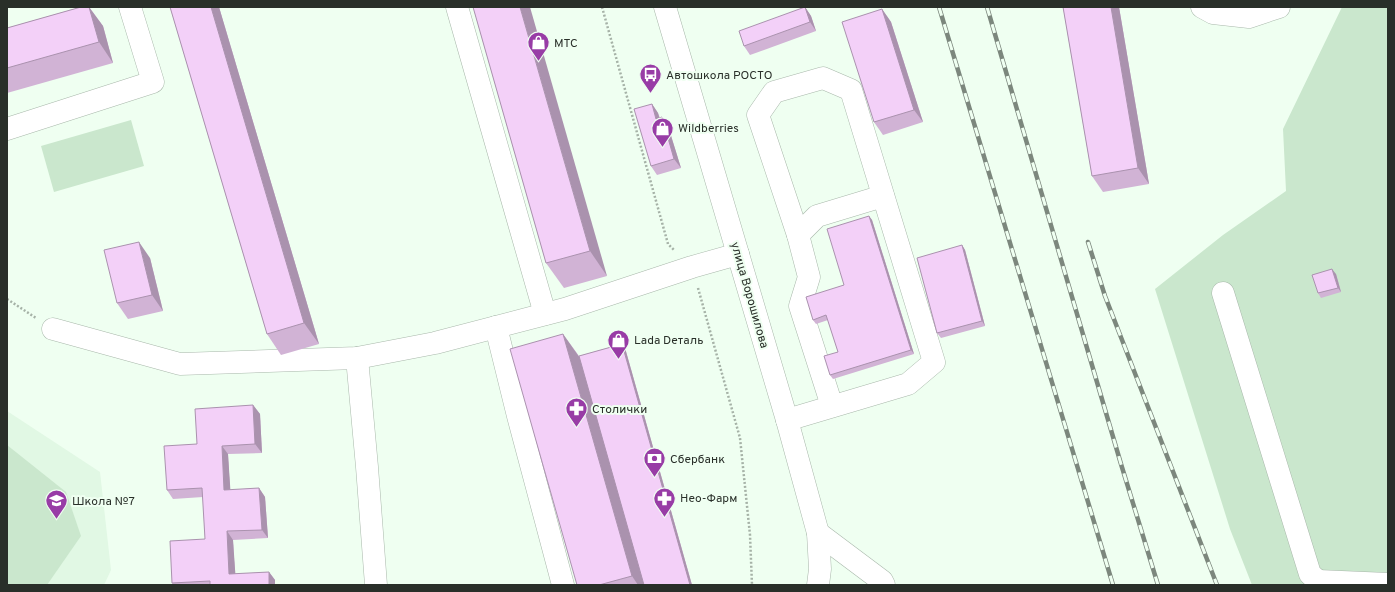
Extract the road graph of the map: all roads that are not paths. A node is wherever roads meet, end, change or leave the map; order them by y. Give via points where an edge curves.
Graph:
1 (130, 7) edge
2 (457, 7) edge
3 (665, 7) edge
4 (1202, 7) edge
5 (1279, 7) edge
6 (7, 129) edge
7 (883, 196) junction
8 (798, 235) junction
9 (738, 254) junction
10 (1223, 293) dead end
11 (545, 314) junction
12 (496, 327) junction
13 (53, 329) road end
14 (357, 358) junction
15 (832, 406) junction
16 (788, 420) junction
17 (818, 533) junction
18 (1318, 583) edge
19 (1388, 584) edge
20 (376, 585) edge
21 (563, 585) edge
22 (818, 585) edge
23 (884, 585) edge

1 - 6 main road via 153,82
2 - 11 main road
3 - 9 main road, улица Ворошилова
4 - 5 main road via 1213,13 1249,17
7 - 8 main road via 817,216
7 - 8 main road via 851,90 823,78 774,92 758,115
7 - 15 main road via 934,362 908,384
8 - 15 main road via 809,277 800,306
9 - 11 main road
9 - 16 main road, улица Ворошилова
10 - 18 main road via 1310,574
11 - 12 main road
12 - 14 main road via 435,343
12 - 21 main road
13 - 14 main road via 180,364
14 - 20 main road
15 - 16 main road
16 - 17 main road, улица Ворошилова
17 - 22 main road, улица Ворошилова
17 - 23 main road
18 - 19 main road

